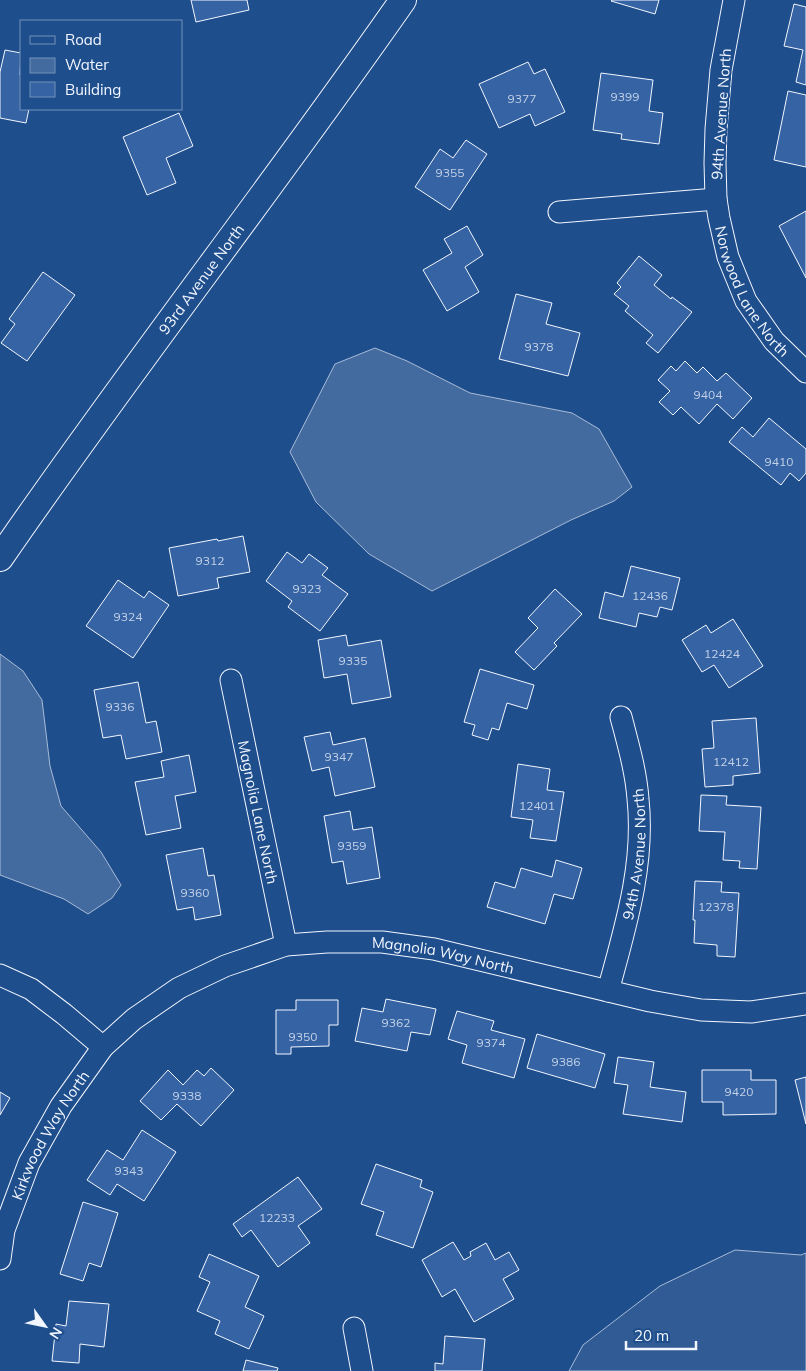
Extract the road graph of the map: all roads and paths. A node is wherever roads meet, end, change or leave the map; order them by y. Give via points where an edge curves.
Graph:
1 (403, 0) edge
2 (734, 0) edge
3 (716, 199) junction
4 (559, 212) dead end
5 (806, 372) edge
6 (0, 558) edge
7 (231, 680) dead end
8 (621, 717) dead end
9 (286, 945) junction
10 (0, 975) edge
11 (608, 991) junction
12 (806, 1004) edge
13 (103, 1046) junction
14 (2, 1229) edge
15 (0, 1259) edge
16 (354, 1328) dead end
17 (362, 1371) edge

1 - 6 street, 93rd Avenue North via 291,158 73,452
2 - 3 street, 94th Avenue North via 721,70
3 - 4 street
3 - 5 street, Norwood Lane North via 728,257 746,302 774,342
7 - 9 street, Magnolia Lane North
8 - 11 street, 94th Avenue North via 638,799 640,850 632,902
9 - 11 street, Magnolia Way North via 382,942 434,949
9 - 13 street, Magnolia Way North via 225,966 179,988 134,1019
10 - 13 street via 31,989
11 - 12 street, Magnolia Way North via 701,1010 752,1012
13 - 14 street, Kirkwood Way North via 60,1106 29,1163
14 - 15 street, Kirkwood Way North
16 - 17 street

